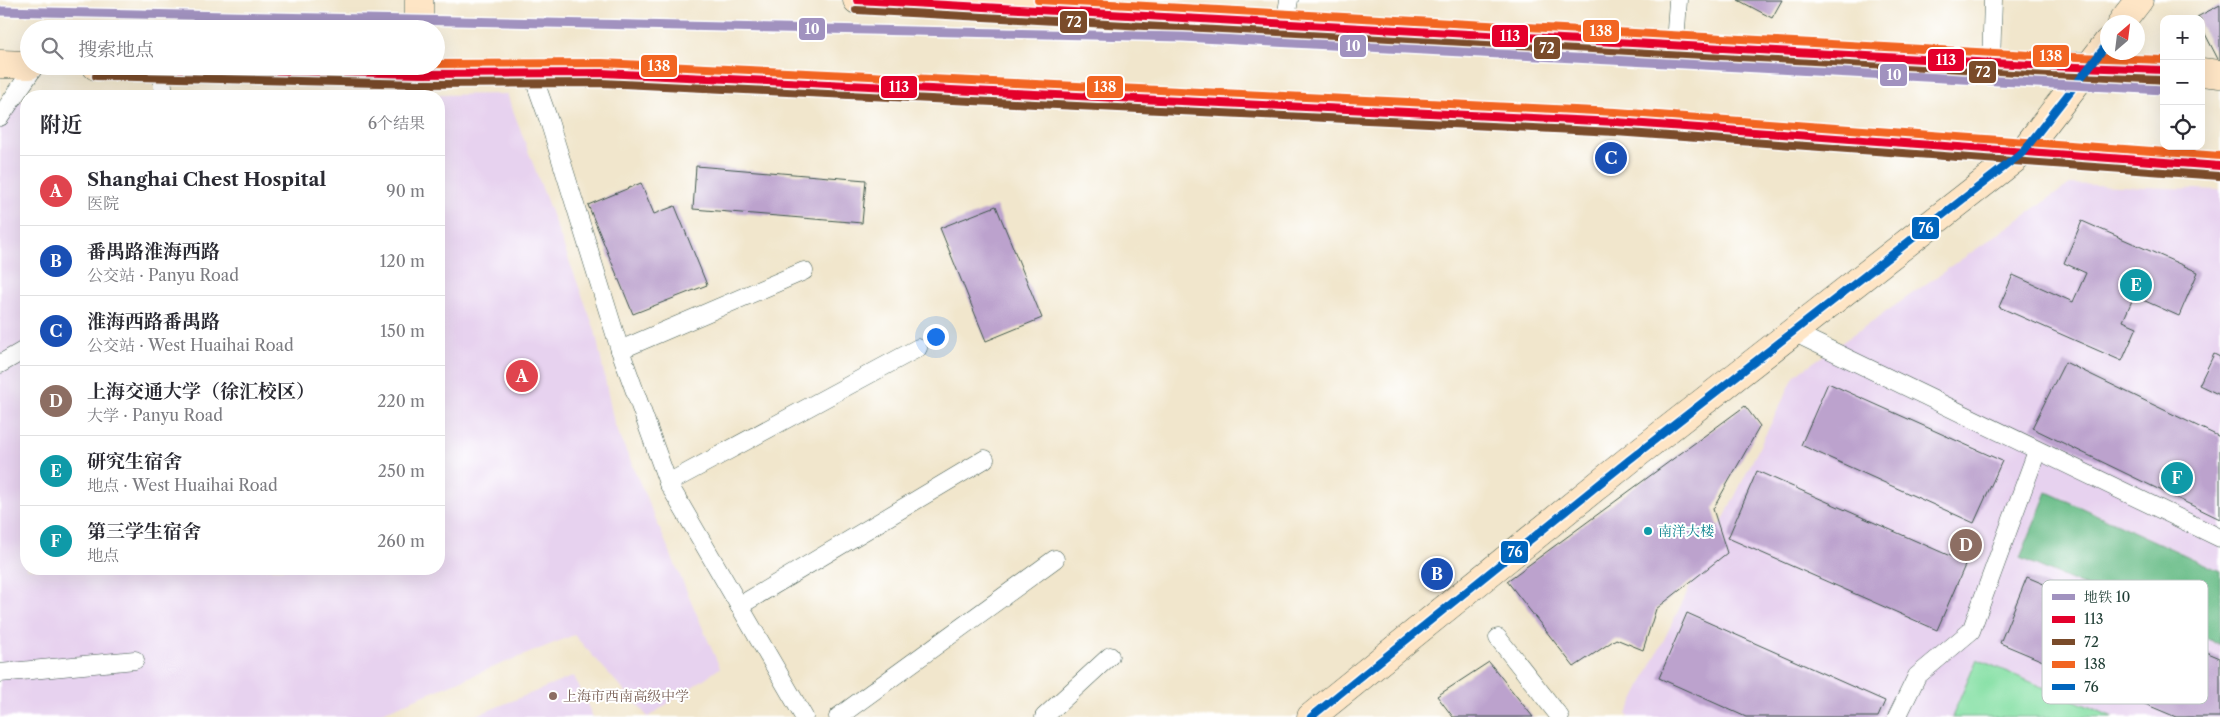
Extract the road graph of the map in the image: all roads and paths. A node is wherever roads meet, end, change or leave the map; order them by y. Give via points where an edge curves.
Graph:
1 (419, 0) edge
2 (858, 0) edge
3 (1678, 0) edge
4 (1993, 0) edge
5 (2139, 0) edge
6 (1287, 12) edge
7 (2127, 15) edge
8 (420, 20) edge
9 (1675, 45) junction
10 (2100, 52) edge
11 (1991, 63) junction
12 (0, 64) edge
13 (20, 65) edge
14 (2089, 66) junction
15 (2160, 70) edge
16 (445, 71) edge
17 (2205, 72) edge
18 (532, 74) junction
19 (2220, 74) edge
20 (29, 75) edge
21 (162, 75) edge
22 (163, 90) edge
23 (0, 117) edge
24 (2022, 152) junction
25 (2220, 166) edge
26 (804, 271) dead end
27 (1793, 332) junction
28 (918, 348) dead end
29 (620, 350) junction
30 (20, 352) edge
31 (0, 364) edge
32 (2037, 451) junction
33 (985, 460) dead end
34 (668, 482) junction
35 (2220, 538) edge
36 (1055, 559) dead end
37 (739, 606) junction
38 (1498, 638) dead end
39 (1110, 656) dead end
40 (135, 660) dead end
41 (0, 673) edge
42 (804, 717) edge
43 (838, 717) edge
44 (1044, 717) edge
45 (1312, 717) edge
46 (1560, 717) edge
47 (1897, 717) edge

1 - 8 main road
2 - 6 main road
3 - 9 lane
4 - 11 lane
5 - 7 main road
6 - 9 main road
9 - 11 main road
10 - 14 main road
11 - 14 main road
12 - 13 main road
14 - 15 main road
14 - 24 main road
16 - 18 main road
17 - 19 main road
18 - 24 main road via 602,73 1616,122
18 - 29 lane
20 - 23 lane
21 - 22 lane
24 - 25 main road
24 - 27 main road
26 - 29 lane
27 - 32 lane
27 - 45 main road via 1629,460
28 - 34 lane
29 - 34 lane
30 - 31 lane
32 - 35 lane
32 - 47 lane via 1971,632 1917,676
33 - 37 lane
34 - 37 lane
36 - 43 lane
37 - 42 lane
38 - 46 lane
39 - 44 lane
40 - 41 lane

